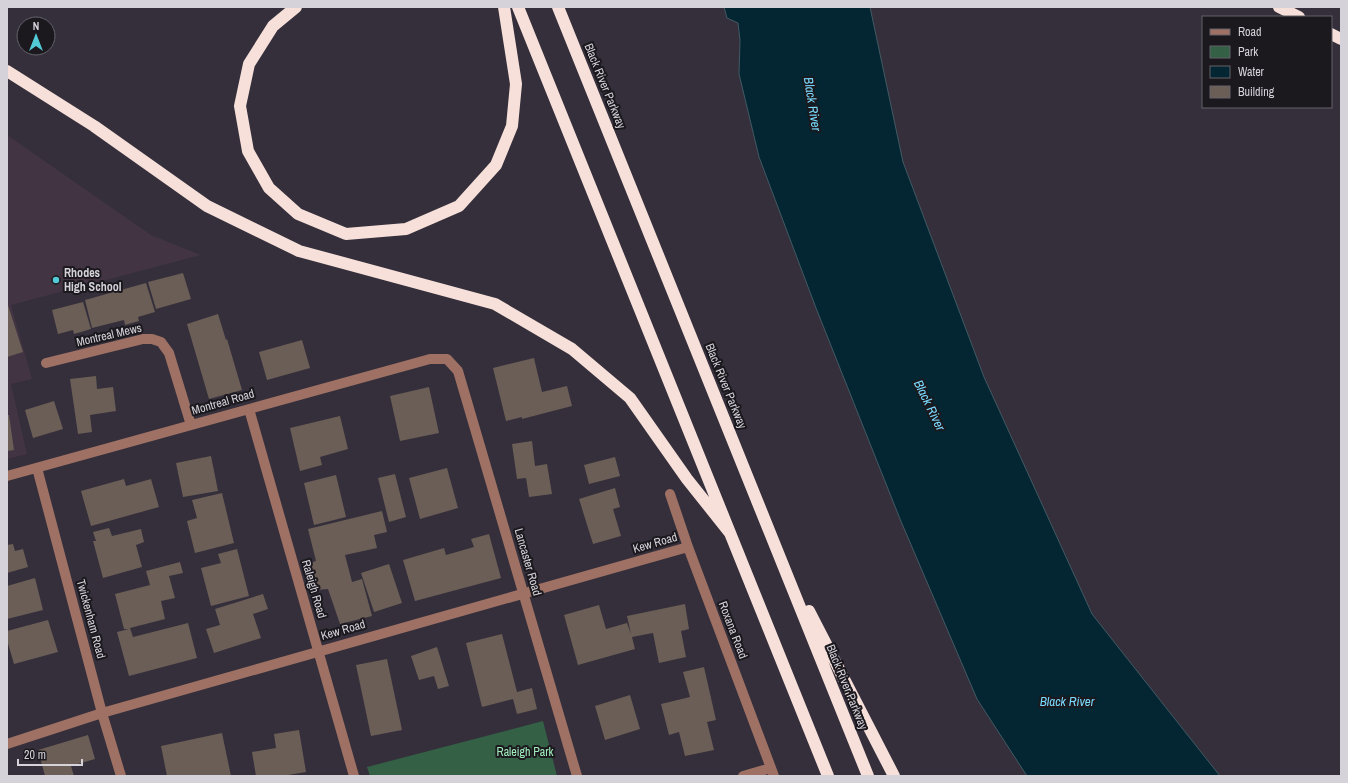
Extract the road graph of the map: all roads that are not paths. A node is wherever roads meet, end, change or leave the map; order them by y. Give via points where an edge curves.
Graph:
1 (296, 7) edge
2 (504, 7) edge
3 (518, 7) edge
4 (558, 7) edge
5 (1280, 7) edge
6 (1297, 16) edge
7 (1332, 34) edge
8 (1341, 39) edge
9 (7, 71) edge
10 (447, 359) joint
11 (46, 363) dead end
12 (248, 409) junction
13 (191, 425) junction
14 (37, 468) junction
15 (7, 476) edge
16 (670, 494) dead end
17 (730, 534) junction
18 (773, 540) junction
19 (688, 547) junction
20 (523, 593) junction
21 (318, 651) junction
22 (102, 713) junction
23 (7, 744) edge
24 (772, 772) edge
25 (121, 776) edge
26 (354, 776) edge
27 (577, 776) edge
28 (743, 776) edge
29 (828, 776) edge
30 (868, 776) edge
31 (894, 776) edge

1 - 2 highway via 273,26 249,64 240,106 248,151 269,188 298,214 346,234 406,229 459,206 496,165 512,126 516,84
3 - 17 highway
4 - 18 highway, Black River Parkway
5 - 6 highway
7 - 8 highway
9 - 17 highway via 94,126 207,206 228,217 299,251 495,304 572,349 630,398 687,479
10 - 12 street, Montreal Road via 430,359
10 - 20 street, Lancaster Road via 458,371
11 - 13 street, Montreal Mews via 144,339 161,342 169,353
12 - 13 street, Montreal Road
12 - 21 street, Raleigh Road
13 - 14 street, Montreal Road
14 - 15 street, Montreal Road
14 - 22 street, Twickenham Road
16 - 19 street, Roxana Road
17 - 29 highway
18 - 30 highway, Black River Parkway
18 - 31 highway
19 - 20 street, Kew Road
19 - 24 street, Roxana Road
20 - 21 street, Kew Road
20 - 27 street, Lancaster Road
21 - 22 street, Kew Road
21 - 26 street, Raleigh Road
22 - 23 street, Kew Road
22 - 25 street, Twickenham Road
24 - 28 street

